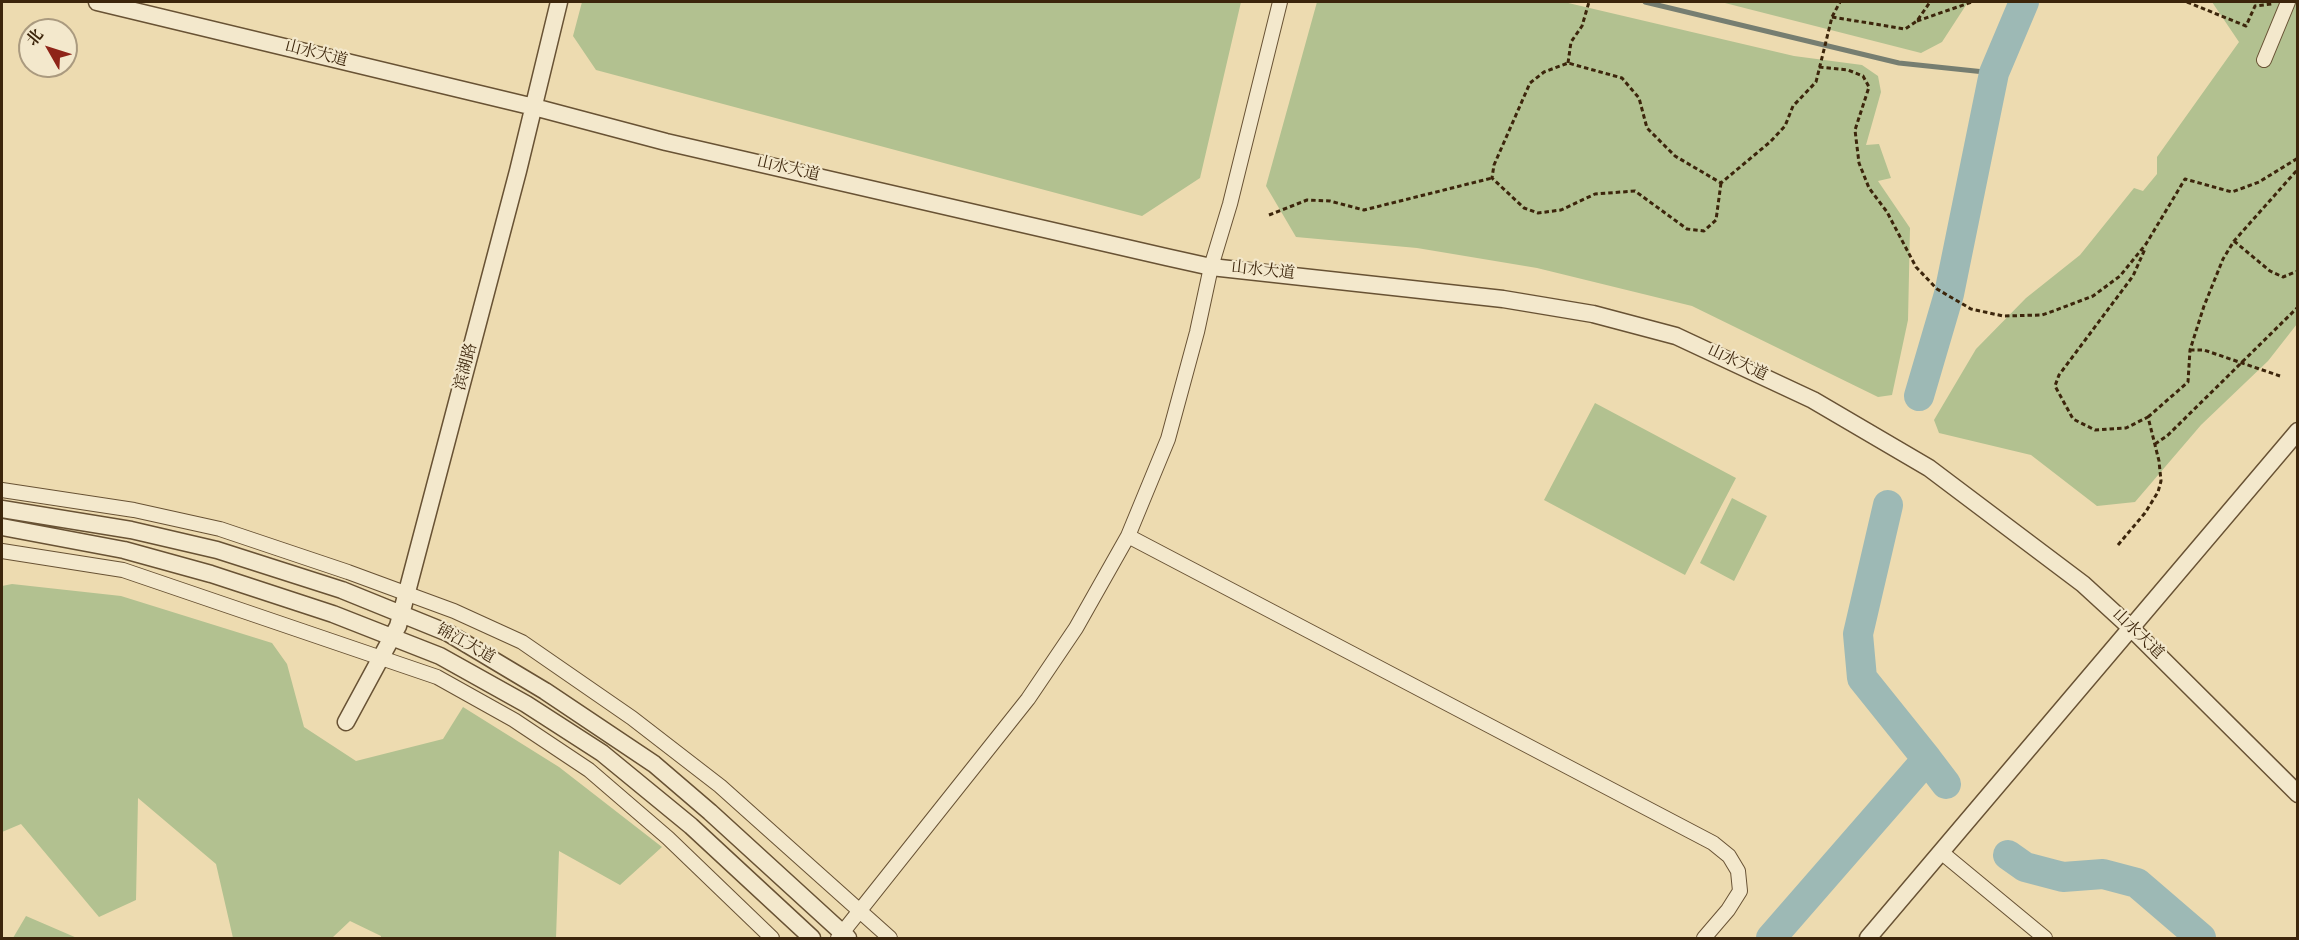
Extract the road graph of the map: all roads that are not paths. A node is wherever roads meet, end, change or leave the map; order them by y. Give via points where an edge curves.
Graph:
1 (97, 2) edge
2 (559, 2) edge
3 (1280, 2) edge
4 (2288, 2) edge
5 (2264, 60) dead end
6 (534, 107) junction
7 (1211, 267) junction
8 (2298, 431) edge
9 (2, 490) edge
10 (2, 509) edge
11 (2, 527) edge
12 (1128, 536) junction
13 (2, 551) edge
14 (406, 594) junction
15 (401, 614) junction
16 (2131, 628) junction
17 (392, 637) junction
18 (381, 658) junction
19 (346, 722) dead end
20 (2298, 794) edge
21 (1941, 852) junction
22 (859, 911) junction
23 (843, 937) edge
24 (772, 939) edge
25 (812, 939) edge
26 (890, 939) edge
27 (1704, 939) edge
28 (1868, 939) edge
29 (2045, 939) edge

1 - 6 street, 山水大道
2 - 6 street, 滨湖路
3 - 7 street
4 - 5 street
6 - 7 street, 山水大道 via 666,142
6 - 14 street, 滨湖路
7 - 12 street via 1168,439
7 - 16 street, 山水大道 via 1503,299 1593,314 1676,336 1813,400 1929,468 2083,584
8 - 16 street
9 - 14 street via 134,510 220,529
10 - 15 street, 锦江大道 via 131,530 217,550 342,590
11 - 17 street, 锦江大道 via 124,550 201,571
12 - 22 street via 1077,628 1028,699
12 - 27 street via 1713,843 1729,856 1738,871 1740,891
13 - 18 street via 123,570
14 - 15 street, 滨湖路
14 - 22 street via 522,642 632,718 720,786
15 - 17 street, 滨湖路
15 - 23 street, 锦江大道 via 448,633 526,679 654,764
16 - 20 street, 山水大道
16 - 21 street
17 - 18 street, 滨湖路
17 - 25 street, 锦江大道 via 440,656 602,753 691,826
18 - 19 street, 滨湖路
18 - 24 street via 437,677 514,720 589,770 668,838
21 - 28 street
21 - 29 street
22 - 23 street
22 - 26 street

